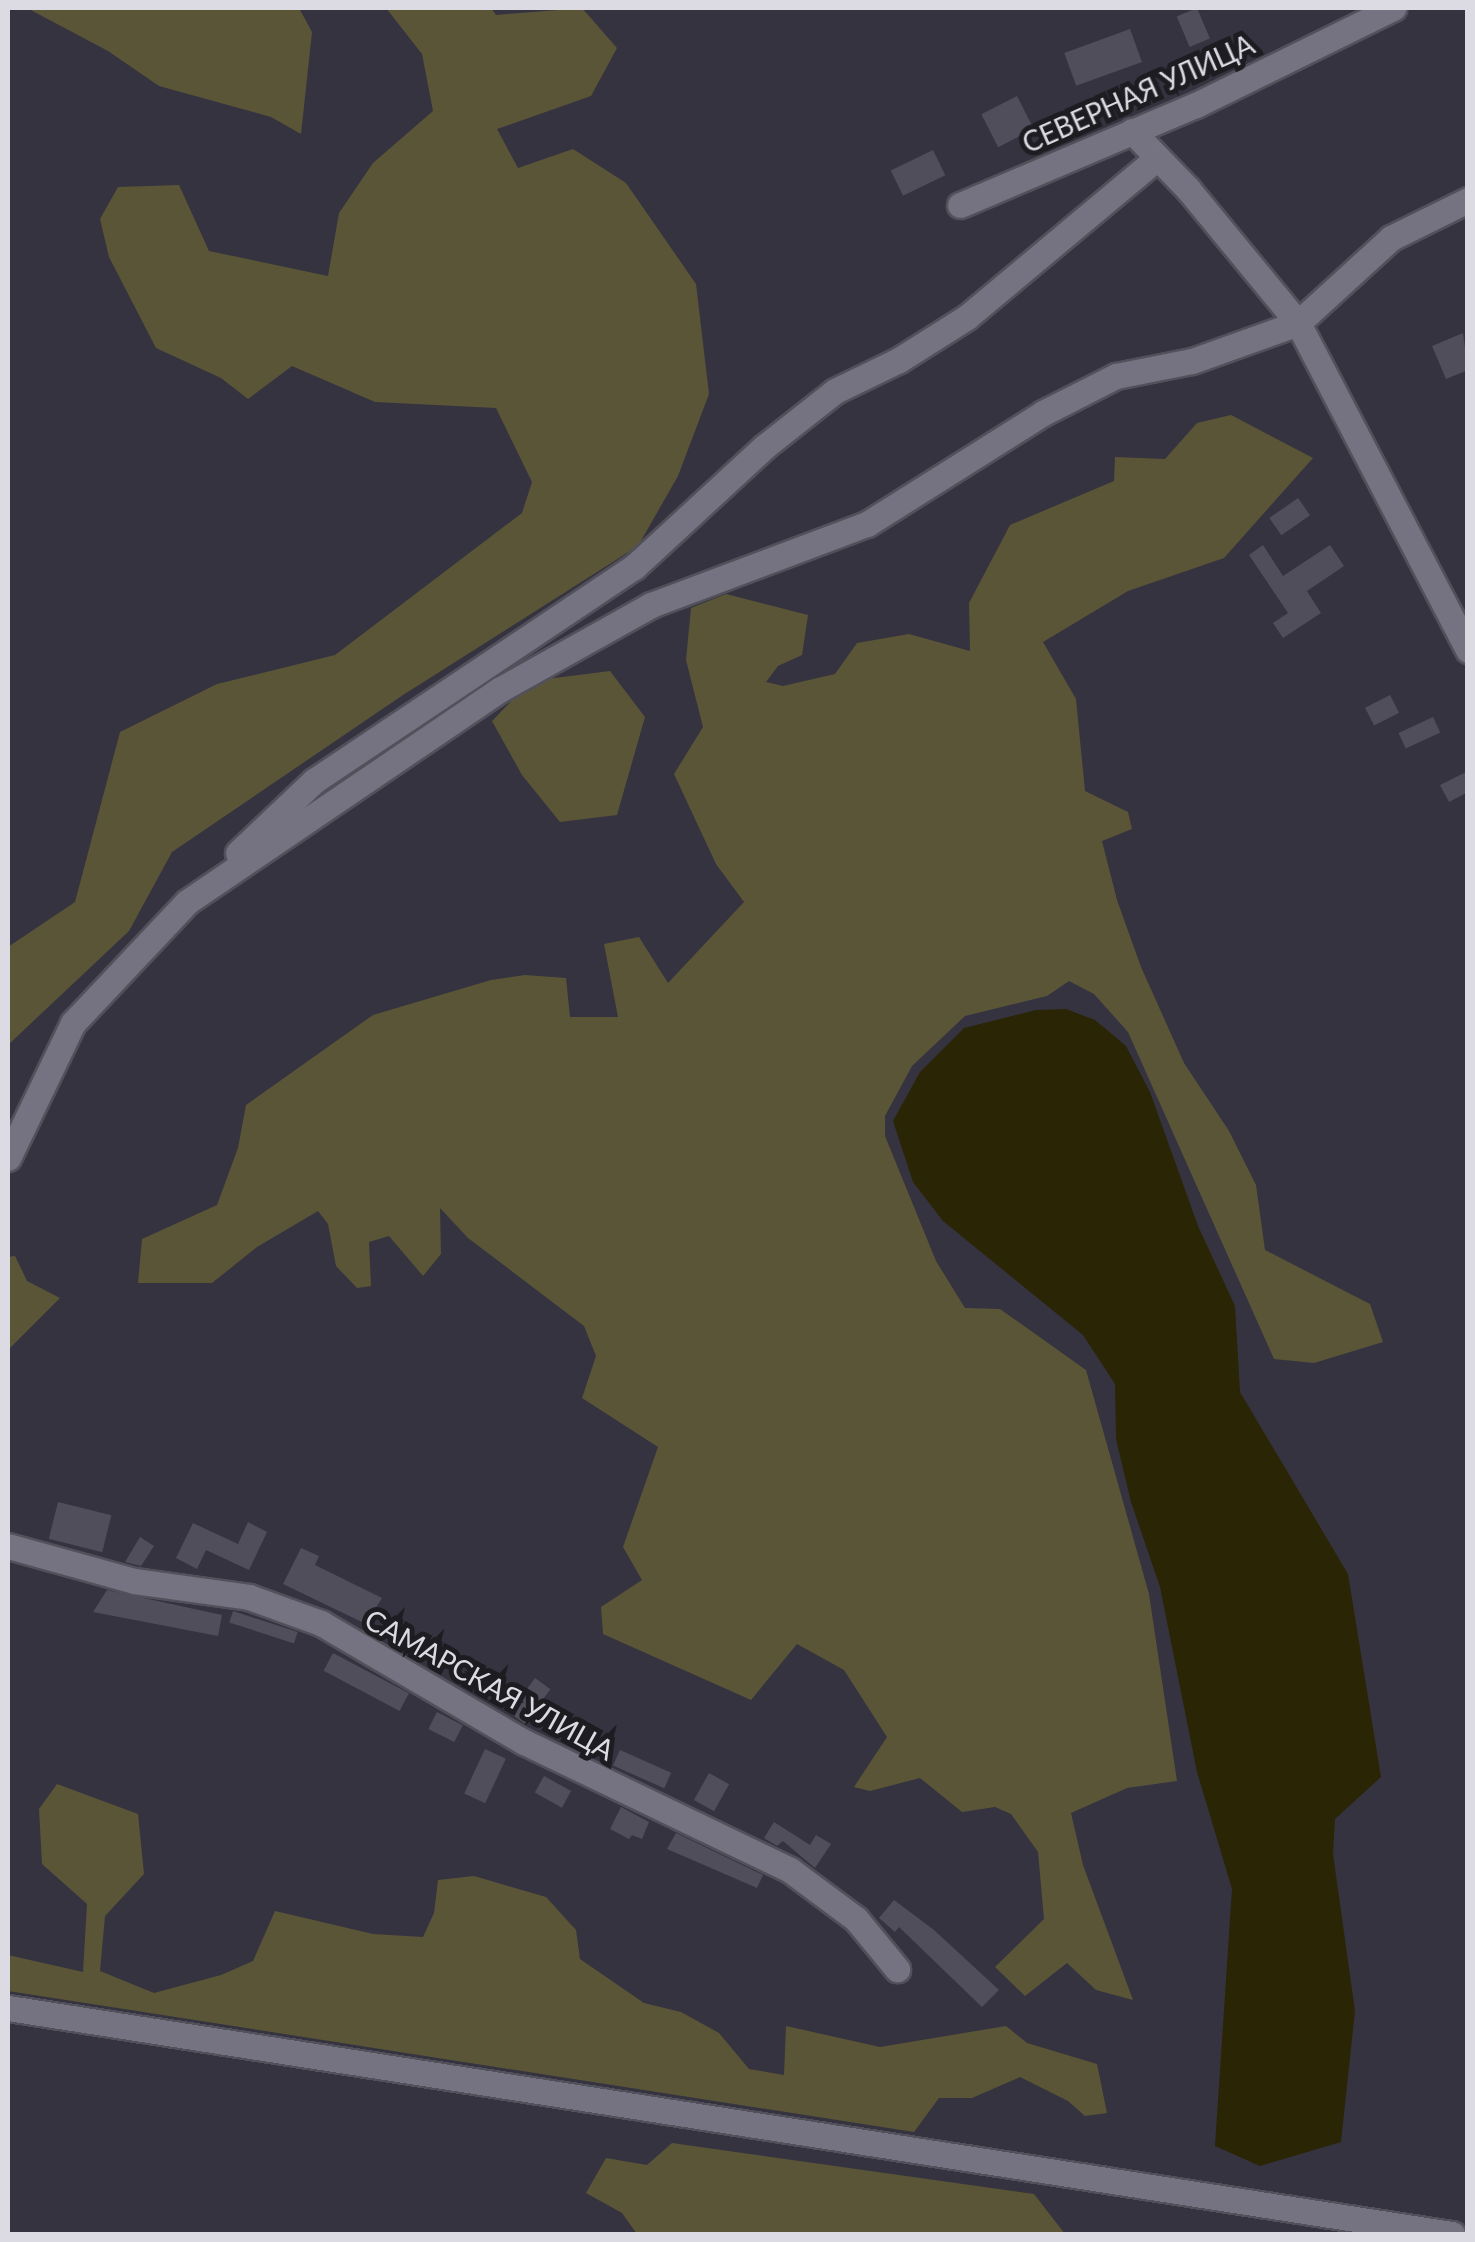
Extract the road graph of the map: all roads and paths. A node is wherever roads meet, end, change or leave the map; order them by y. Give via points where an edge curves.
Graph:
1 (1393, 8) edge
2 (1132, 131) junction
3 (1158, 158) junction
4 (1468, 200) edge
5 (960, 205) dead end
6 (1298, 323) junction
7 (1468, 650) edge
8 (188, 902) junction
9 (8, 1158) edge
10 (8, 1546) edge
11 (898, 1969) dead end
12 (8, 2008) edge
13 (1452, 2234) edge

1 - 2 street, СЕВЕРНАЯ УЛИЦА
2 - 3 street
2 - 5 street, СЕВЕРНАЯ УЛИЦА
3 - 6 street
3 - 8 street via 967,317 821,402 634,567 314,780
4 - 6 street via 1391,238
6 - 7 street
6 - 8 street via 1192,361 1116,376 1043,413 867,524 651,605 499,690
8 - 9 street via 73,1023
10 - 11 street, САМАРСКАЯ УЛИЦА via 134,1581 248,1596 321,1622 538,1750 790,1870 856,1920
12 - 13 street

